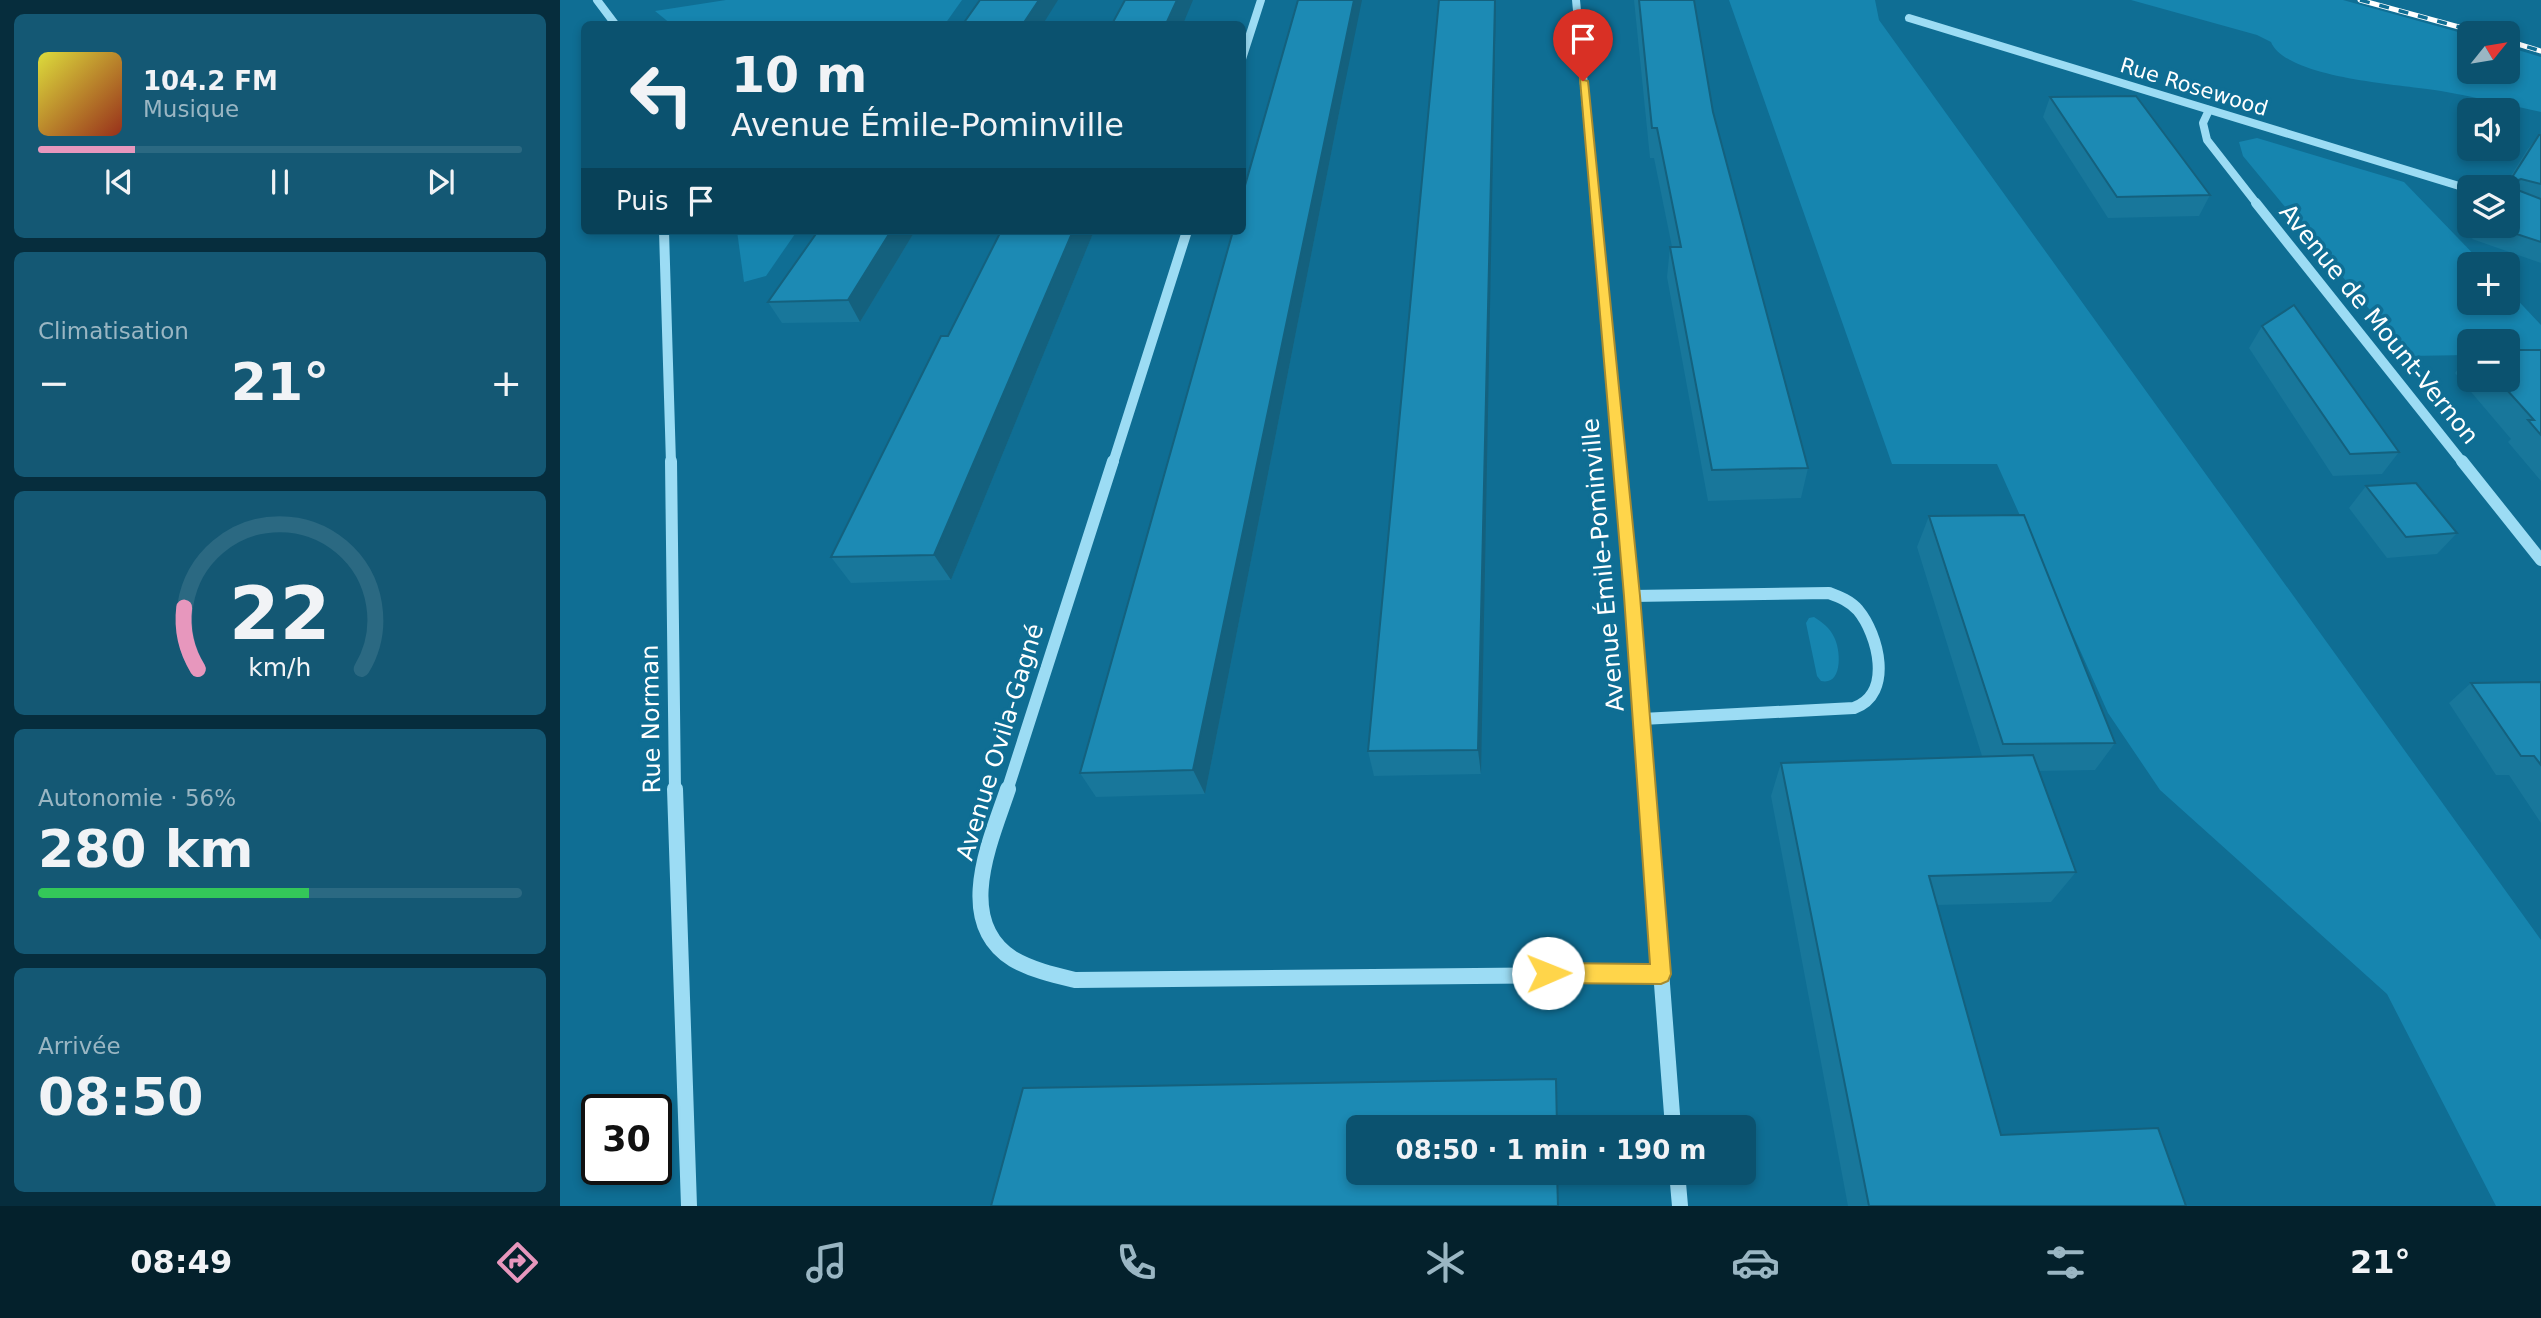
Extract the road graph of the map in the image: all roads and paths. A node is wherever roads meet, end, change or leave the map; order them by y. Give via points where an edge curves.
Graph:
1 (597, 0) edge
2 (1261, 0) edge
3 (1576, 0) edge
4 (1909, 18) dead end
5 (613, 21) edge
6 (1246, 47) edge
7 (2209, 110) junction
8 (2457, 185) edge
9 (664, 235) edge
10 (1186, 235) edge
11 (2541, 560) edge
12 (1632, 596) junction
13 (1642, 719) junction
14 (1661, 974) junction
15 (1672, 1115) edge
16 (1678, 1185) edge
17 (689, 1206) edge
18 (1680, 1206) edge

1 - 5 street
2 - 6 street
3 - 12 street, Avenue Émile-Pominville
4 - 7 street, Rue Rosewood
7 - 8 street, Rue Rosewood
7 - 11 street, Avenue de Mount-Vernon via 2202,127 2210,145
9 - 17 street, Rue Norman via 675,823
10 - 14 street, Avenue Ovila-Gagné via 982,869 981,912 988,932 1018,963 1075,980
12 - 13 street, Avenue Émile-Pominville
12 - 13 street via 1829,593 1861,613 1879,664 1874,689 1860,706 1844,710
13 - 14 street, Avenue Émile-Pominville
14 - 15 street, Avenue Émile-Pominville
16 - 18 street

